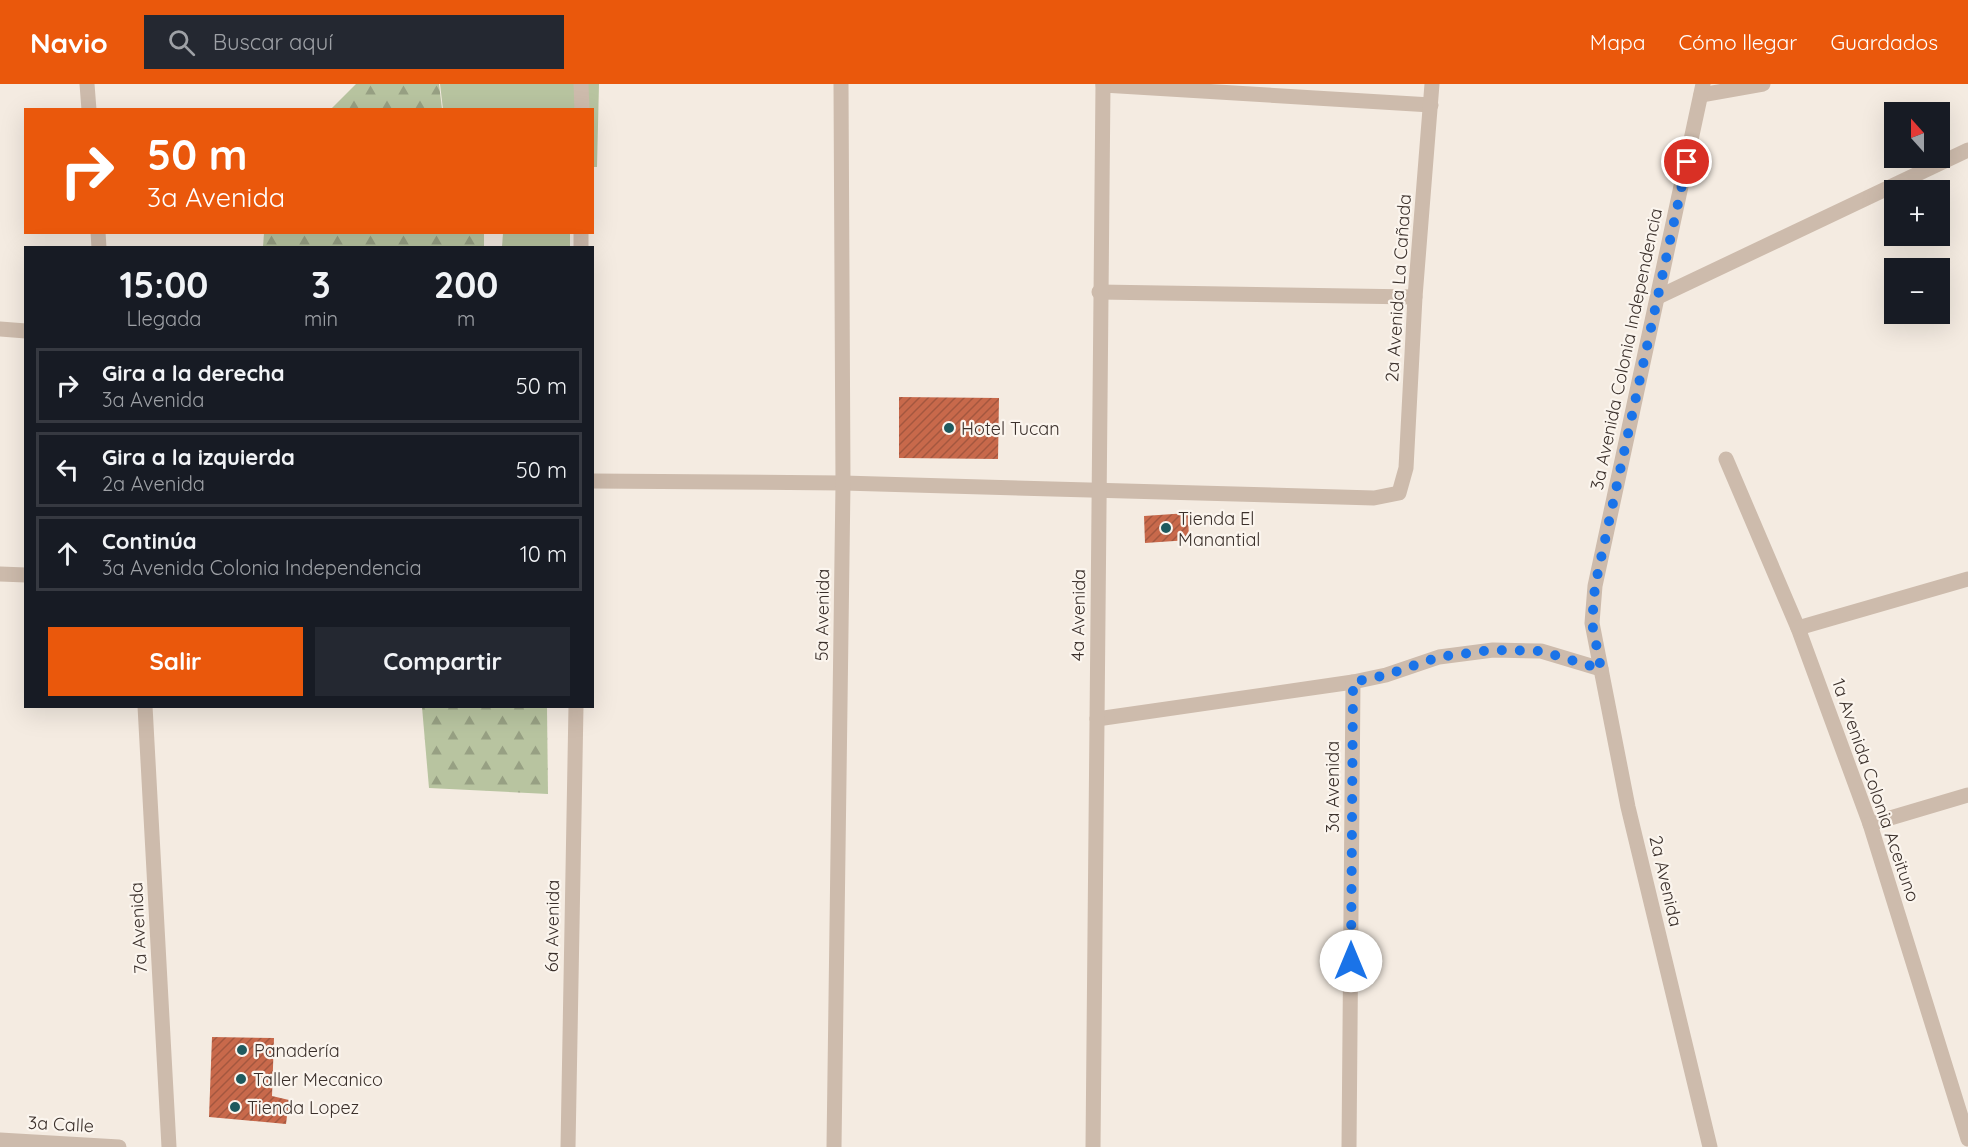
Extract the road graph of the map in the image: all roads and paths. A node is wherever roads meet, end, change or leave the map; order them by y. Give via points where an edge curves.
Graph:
1 (87, 84) edge
2 (581, 84) edge
3 (841, 84) edge
4 (1432, 84) edge
5 (1763, 84) edge
6 (1103, 85) edge
7 (1702, 89) edge
8 (1431, 105) junction
9 (89, 108) edge
10 (582, 108) edge
11 (1968, 150) edge
12 (1099, 292) junction
13 (1415, 297) junction
14 (1658, 297) junction
15 (0, 329) edge
16 (24, 331) edge
17 (1726, 459) dead end
18 (594, 481) edge
19 (843, 483) junction
20 (1099, 490) junction
21 (0, 574) edge
22 (24, 575) edge
23 (1968, 579) edge
24 (1592, 623) joint
25 (1798, 628) junction
26 (1601, 669) junction
27 (1353, 682) junction
28 (145, 708) edge
29 (576, 708) edge
30 (1097, 719) junction
31 (1968, 795) edge
32 (1870, 824) junction
33 (0, 1140) edge
34 (1968, 1140) edge
35 (119, 1147) edge
36 (169, 1147) edge
37 (568, 1147) edge
38 (834, 1147) edge
39 (1093, 1147) edge
40 (1349, 1147) edge
41 (1710, 1147) edge

1 - 9 street
2 - 10 street
3 - 19 street, 5a Avenida
4 - 8 street, 2a Avenida La Cañada
5 - 7 street
6 - 8 street
6 - 12 street, 4a Avenida
7 - 14 street, 3a Avenida Colonia Independencia
8 - 13 street, 2a Avenida La Cañada
11 - 14 street
12 - 13 street
12 - 20 street, 4a Avenida
13 - 20 street, 2a Avenida La Cañada via 1406,468 1399,494 1374,498
14 - 24 street, 3a Avenida Colonia Independencia via 1595,586
15 - 16 street
17 - 25 street, 1a Avenida Colonia Aceituno
18 - 19 street
19 - 20 street
19 - 38 street, 5a Avenida
20 - 30 street, 4a Avenida
21 - 22 street
23 - 25 street
24 - 26 street, 2a Avenida
25 - 32 street, 1a Avenida Colonia Aceituno
26 - 27 street via 1541,651 1492,650 1439,657
26 - 41 street, 2a Avenida via 1628,807
27 - 30 street
27 - 40 street, 3a Avenida
28 - 36 street, 7a Avenida
29 - 37 street, 6a Avenida
30 - 39 street, 4a Avenida
31 - 32 street
32 - 34 street, 1a Avenida Colonia Aceituno
33 - 35 street, 3a Calle

